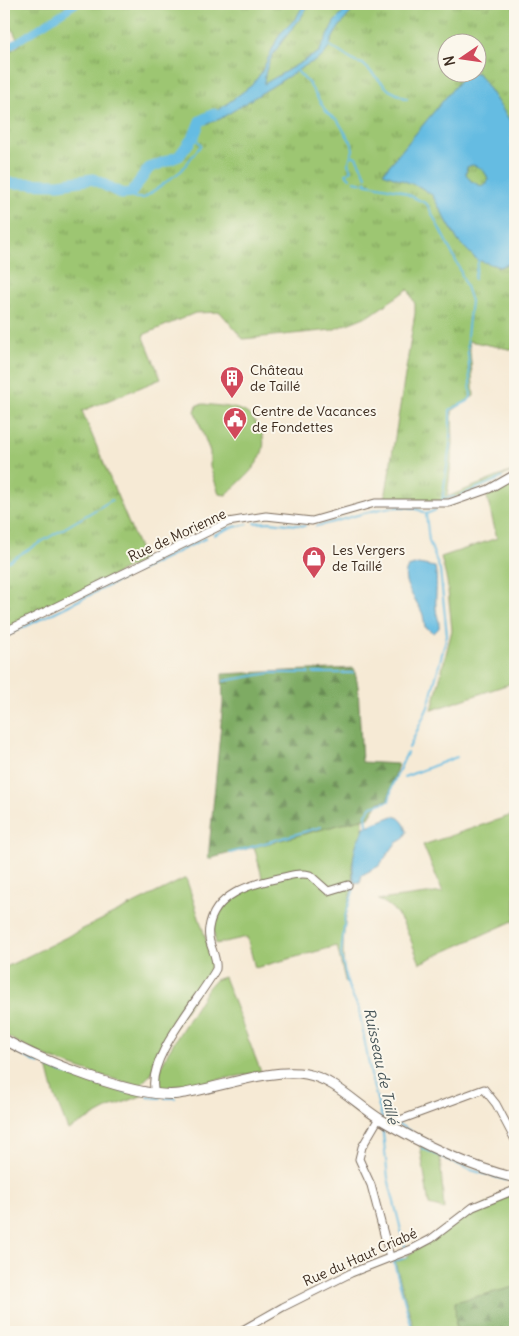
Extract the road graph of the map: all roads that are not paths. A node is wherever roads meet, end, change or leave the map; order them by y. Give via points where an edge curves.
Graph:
1 (515, 474) edge
2 (4, 632) edge
3 (348, 885) dead end
4 (4, 1039) edge
5 (154, 1093) junction
6 (383, 1120) junction
7 (515, 1140) edge
8 (515, 1178) edge
9 (515, 1190) edge
10 (390, 1257) junction
11 (239, 1332) edge

1 - 2 street, Rue de Morienne via 449,503 375,503 312,521 266,516 228,522
3 - 5 street via 328,891 310,875 289,876 250,885 223,901 209,928 216,969 160,1058 152,1082
4 - 5 street via 75,1071
5 - 6 street via 178,1094 294,1072 330,1084
6 - 7 street via 484,1089
6 - 8 street via 441,1153
6 - 10 street via 362,1147 359,1159 370,1185
9 - 10 street, Rue du Haut Criabé via 473,1206 430,1239
10 - 11 street, Rue du Haut Criabé via 300,1298

